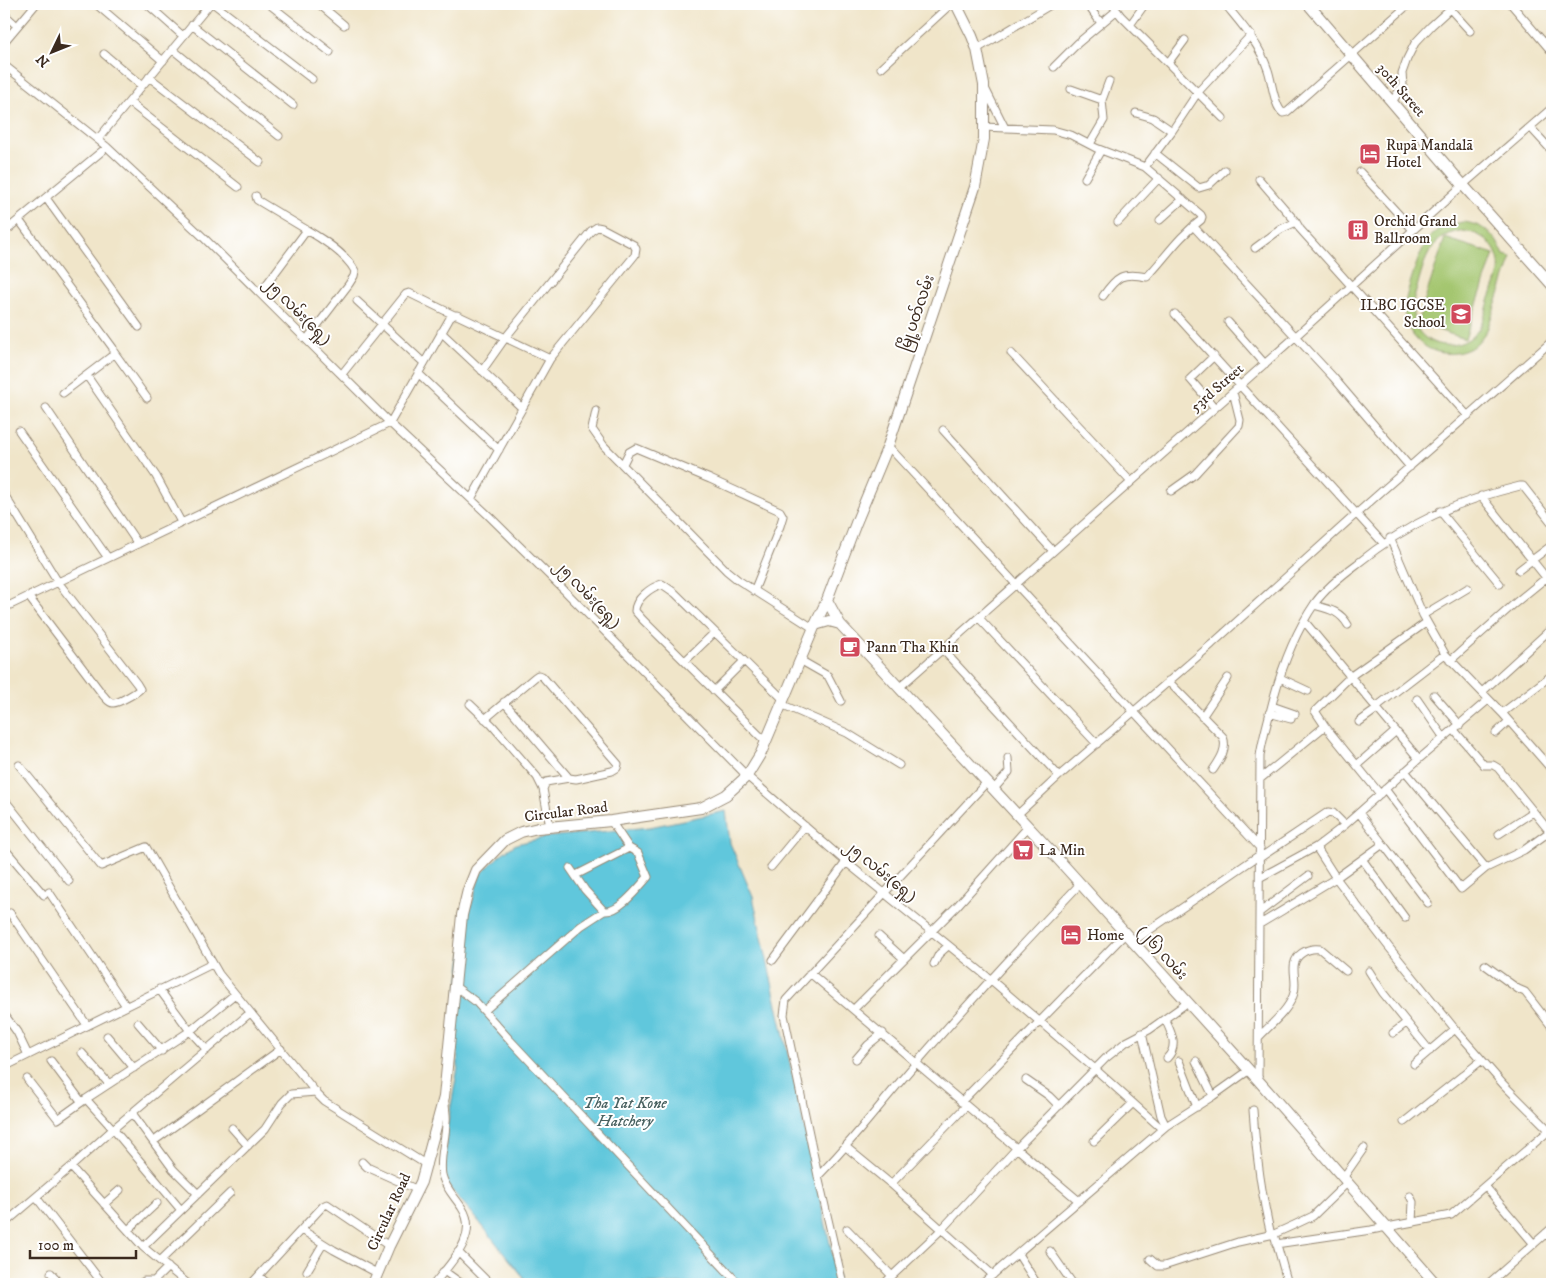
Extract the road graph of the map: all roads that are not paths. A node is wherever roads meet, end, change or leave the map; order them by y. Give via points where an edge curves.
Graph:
1 (36, 4) edge
2 (96, 4) edge
3 (147, 4) edge
4 (214, 4) edge
5 (269, 4) edge
6 (319, 4) edge
7 (950, 4) edge
8 (956, 4) edge
9 (1052, 4) edge
10 (1087, 4) edge
11 (1112, 4) edge
12 (1145, 4) edge
13 (1225, 4) edge
14 (1308, 4) edge
15 (1409, 4) edge
16 (1511, 4) edge
17 (205, 5) edge
18 (1116, 11) junction
19 (4, 14) edge
20 (1101, 24) junction
21 (192, 25) junction
22 (344, 25) dead end
23 (1130, 25) junction
24 (17, 26) junction
25 (1470, 31) dead end
26 (1251, 35) junction
27 (183, 36) junction
28 (1185, 40) dead end
29 (4, 42) edge
30 (172, 49) junction
31 (977, 50) junction
32 (330, 52) dead end
33 (1552, 52) edge
34 (104, 54) dead end
35 (1352, 56) junction
36 (163, 61) junction
37 (1168, 63) junction
38 (4, 65) edge
39 (1054, 67) dead end
40 (881, 68) dead end
41 (150, 77) junction
42 (312, 79) dead end
43 (1109, 81) dead end
44 (984, 85) junction
45 (142, 86) junction
46 (1071, 89) dead end
47 (1198, 92) junction
48 (1102, 100) junction
49 (129, 102) junction
50 (1392, 102) junction
51 (293, 105) dead end
52 (1552, 108) edge
53 (1136, 113) dead end
54 (1223, 118) dead end
55 (983, 127) junction
56 (1530, 127) junction
57 (1005, 128) junction
58 (1172, 131) junction
59 (279, 136) dead end
60 (98, 140) junction
61 (1090, 144) junction
62 (107, 147) junction
63 (1101, 150) junction
64 (1552, 151) edge
65 (1155, 153) junction
66 (260, 162) dead end
67 (1145, 167) junction
68 (1225, 170) dead end
69 (1360, 172) dead end
70 (1085, 178) dead end
71 (1159, 178) junction
72 (1259, 179) dead end
73 (1463, 185) junction
74 (238, 187) dead end
75 (256, 196) dead end
76 (46, 198) junction
77 (1183, 199) junction
78 (19, 220) junction
79 (1160, 220) dead end
80 (4, 221) edge
81 (1118, 222) dead end
82 (1296, 222) junction
83 (1193, 226) junction
84 (7, 230) edge
85 (307, 230) junction
86 (1413, 230) junction
87 (1255, 248) dead end
88 (1552, 285) edge
89 (1351, 286) junction
90 (260, 293) junction
91 (1103, 296) dead end
92 (357, 301) dead end
93 (1176, 314) dead end
94 (454, 315) junction
95 (1228, 322) dead end
96 (382, 324) junction
97 (139, 327) dead end
98 (441, 332) junction
99 (1296, 336) junction
100 (506, 337) junction
101 (307, 339) junction
102 (1552, 342) edge
103 (114, 352) junction
104 (1011, 353) dead end
105 (1214, 356) junction
106 (550, 359) junction
107 (424, 363) junction
108 (1265, 364) junction
109 (482, 371) junction
110 (418, 373) junction
111 (342, 374) junction
112 (87, 376) junction
113 (1240, 386) junction
114 (1233, 392) junction
115 (63, 393) dead end
116 (147, 398) dead end
117 (46, 408) dead end
118 (522, 408) junction
119 (1215, 408) junction
120 (596, 411) dead end
121 (1468, 416) junction
122 (390, 423) junction
123 (943, 430) dead end
124 (19, 431) dead end
125 (888, 446) junction
126 (499, 450) junction
127 (623, 464) junction
128 (1410, 466) junction
129 (1131, 482) junction
130 (1171, 491) dead end
131 (4, 494) edge
132 (1481, 496) junction
133 (471, 499) junction
134 (1440, 512) junction
135 (1356, 514) junction
136 (181, 522) junction
137 (1552, 523) edge
138 (1390, 538) junction
139 (1383, 543) junction
140 (138, 544) junction
141 (1552, 545) edge
142 (1052, 551) junction
143 (108, 558) junction
144 (1532, 560) junction
145 (1519, 570) dead end
146 (1549, 575) edge
147 (58, 582) junction
148 (1500, 584) dead end
149 (1016, 585) junction
150 (1552, 585) edge
151 (1468, 588) dead end
152 (754, 591) junction
153 (28, 596) junction
154 (827, 600) junction
155 (1314, 605) junction
156 (4, 608) edge
157 (1423, 615) junction
158 (979, 618) junction
159 (1304, 622) junction
160 (1427, 622) junction
161 (840, 624) junction
162 (1348, 625) dead end
163 (814, 626) junction
164 (1552, 628) edge
165 (714, 632) junction
166 (943, 650) junction
167 (1445, 654) junction
168 (800, 660) junction
169 (685, 661) junction
170 (1450, 661) junction
171 (744, 662) junction
172 (1552, 675) edge
173 (1351, 676) junction
174 (1228, 678) dead end
175 (1280, 678) junction
176 (1168, 681) junction
177 (900, 688) junction
178 (714, 691) junction
179 (1308, 692) dead end
180 (1482, 692) junction
181 (1434, 695) dead end
182 (1417, 699) dead end
183 (1488, 700) junction
184 (841, 701) dead end
185 (504, 702) junction
186 (782, 702) junction
187 (470, 704) dead end
188 (1376, 708) junction
189 (1271, 709) junction
190 (1134, 710) junction
191 (1502, 713) junction
192 (1293, 716) dead end
193 (1202, 717) junction
194 (485, 719) junction
195 (1509, 721) junction
196 (1359, 722) dead end
197 (1325, 726) junction
198 (1457, 728) junction
199 (1396, 731) junction
200 (1496, 733) dead end
201 (1444, 738) junction
202 (766, 742) junction
203 (1097, 744) junction
204 (1008, 758) dead end
205 (1419, 758) junction
206 (1358, 765) junction
207 (19, 766) dead end
208 (900, 766) dead end
209 (1213, 770) dead end
210 (1552, 770) edge
211 (1405, 771) junction
212 (747, 776) junction
213 (1059, 776) junction
214 (569, 778) junction
215 (1260, 779) junction
216 (990, 786) junction
217 (543, 789) junction
218 (1382, 792) junction
219 (4, 799) edge
220 (1533, 812) junction
221 (1359, 813) junction
222 (1017, 815) junction
223 (612, 822) junction
224 (1344, 825) junction
225 (805, 826) junction
226 (550, 827) junction
227 (1028, 827) junction
228 (1551, 831) edge
229 (1499, 834) dead end
230 (1383, 844) junction
231 (1316, 847) junction
232 (4, 848) edge
233 (629, 848) junction
234 (1261, 853) junction
235 (1362, 859) junction
236 (846, 862) junction
237 (771, 867) dead end
238 (570, 868) dead end
239 (1486, 868) junction
240 (576, 876) junction
241 (1308, 876) dead end
242 (1261, 877) junction
243 (1336, 878) junction
244 (69, 881) dead end
245 (1080, 884) junction
246 (884, 892) junction
247 (1428, 903) dead end
248 (604, 911) junction
249 (10, 912) dead end
250 (1260, 912) junction
251 (1405, 918) dead end
252 (1260, 924) junction
253 (932, 932) junction
254 (879, 936) dead end
255 (1129, 938) junction
256 (948, 946) junction
257 (904, 959) junction
258 (773, 960) dead end
259 (934, 964) dead end
260 (1485, 965) dead end
261 (213, 966) junction
262 (1346, 971) dead end
263 (1369, 971) dead end
264 (810, 973) junction
265 (990, 979) junction
266 (456, 987) junction
267 (161, 991) junction
268 (234, 994) junction
269 (1187, 1003) junction
270 (126, 1006) junction
271 (854, 1009) junction
272 (484, 1011) junction
273 (250, 1013) junction
274 (4, 1014) edge
275 (1552, 1014) edge
276 (1165, 1019) junction
277 (1546, 1020) junction
278 (138, 1023) dead end
279 (1040, 1023) junction
280 (1406, 1023) junction
281 (87, 1025) junction
282 (1552, 1026) edge
283 (1455, 1030) junction
284 (190, 1031) junction
285 (882, 1033) junction
286 (1394, 1033) dead end
287 (1142, 1034) junction
288 (107, 1036) dead end
289 (1259, 1037) junction
290 (281, 1049) junction
291 (207, 1050) junction
292 (162, 1051) junction
293 (1430, 1051) junction
294 (82, 1053) dead end
295 (28, 1055) junction
296 (1167, 1058) dead end
297 (856, 1059) dead end
298 (1482, 1060) junction
299 (51, 1061) dead end
300 (1179, 1061) dead end
301 (1196, 1061) dead end
302 (916, 1063) junction
303 (1414, 1064) dead end
304 (4, 1067) edge
305 (134, 1068) junction
306 (1095, 1069) junction
307 (1248, 1070) junction
308 (27, 1079) dead end
309 (1026, 1080) dead end
310 (1258, 1080) junction
311 (109, 1084) junction
312 (316, 1092) junction
313 (1213, 1096) junction
314 (444, 1097) junction
315 (84, 1100) junction
316 (1133, 1103) junction
317 (964, 1104) junction
318 (1059, 1106) junction
319 (1197, 1107) junction
320 (1253, 1110) dead end
321 (132, 1113) junction
322 (1404, 1122) dead end
323 (232, 1128) dead end
324 (1164, 1128) junction
325 (113, 1129) junction
326 (1551, 1129) edge
327 (154, 1141) junction
328 (1094, 1141) dead end
329 (248, 1146) junction
330 (846, 1147) junction
331 (1364, 1148) dead end
332 (1016, 1149) junction
333 (362, 1162) dead end
334 (427, 1165) junction
335 (71, 1168) junction
336 (818, 1176) junction
337 (1345, 1180) junction
338 (891, 1184) junction
339 (1485, 1186) junction
340 (120, 1190) dead end
341 (418, 1190) junction
342 (230, 1193) dead end
343 (198, 1194) junction
344 (1410, 1196) dead end
345 (36, 1197) junction
346 (1079, 1201) junction
347 (157, 1203) dead end
348 (104, 1204) junction
349 (181, 1210) junction
350 (1412, 1222) junction
351 (4, 1224) edge
352 (1387, 1227) junction
353 (847, 1229) dead end
354 (942, 1229) junction
355 (128, 1230) junction
356 (302, 1230) junction
357 (1549, 1230) edge
358 (1272, 1234) junction
359 (1552, 1240) edge
360 (323, 1244) junction
361 (1276, 1244) junction
362 (1534, 1244) junction
363 (389, 1246) junction
364 (144, 1247) junction
365 (1050, 1251) dead end
366 (458, 1252) junction
367 (1018, 1254) junction
368 (1150, 1259) dead end
369 (160, 1262) junction
370 (168, 1267) junction
371 (307, 1271) dead end
372 (444, 1271) junction
373 (51, 1273) dead end
374 (377, 1274) junction
375 (993, 1275) junction
376 (259, 1276) junction
377 (892, 1276) junction
378 (1286, 1278) edge
379 (61, 1284) edge
380 (103, 1284) edge
381 (140, 1284) edge
382 (188, 1284) edge
383 (251, 1284) edge
384 (268, 1284) edge
385 (372, 1284) edge
386 (434, 1284) edge
387 (462, 1284) edge
388 (490, 1284) edge
389 (739, 1284) edge
390 (843, 1284) edge
391 (884, 1284) edge
392 (982, 1284) edge
393 (1037, 1284) edge
394 (1073, 1284) edge
395 (1436, 1284) edge
396 (1488, 1284) edge

1 - 24 street
2 - 36 street
3 - 27 street
4 - 42 street
5 - 32 street
6 - 22 street
7 - 40 street
8 - 31 main road, မြို့ပတ်လမ်း
9 - 31 street
10 - 20 street
11 - 18 street
12 - 23 street
13 - 26 street
14 - 35 main road, 30th Street
15 - 35 street
16 - 33 street
17 - 21 street
18 - 20 street
18 - 23 street
19 - 24 street
20 - 39 street
21 - 27 street
21 - 51 street
23 - 37 street
24 - 29 street
25 - 50 street via 1452,7 1415,44 1402,73 1402,85
26 - 35 street via 1265,62 1277,105 1283,114
26 - 47 street
27 - 30 street
28 - 37 street
30 - 36 street
30 - 59 street
31 - 44 main road, မြို့ပတ်လမ်း
34 - 45 street
35 - 50 main road, 30th Street
36 - 41 street
37 - 47 street
38 - 60 street, ၂၅ လမ်း(ရှေ့)
41 - 45 street
41 - 66 street
43 - 48 street
44 - 55 main road, မြို့ပတ်လမ်း
44 - 57 street
45 - 49 street
46 - 48 street
47 - 54 street
47 - 58 street
48 - 61 street via 1104,120
49 - 60 street
49 - 74 street
50 - 73 main road, 30th Street
52 - 56 street, 53rd Street
53 - 58 street via 1153,118
55 - 57 street
55 - 125 main road, မြို့ပတ်လမ်း via 976,187
56 - 64 street
56 - 73 street, 53rd Street
57 - 61 street via 1053,130
58 - 65 street
60 - 62 street, ၂၅ လမ်း(ရှေ့)
61 - 63 street
62 - 76 street
62 - 90 street, ၂၅ လမ်း(ရှေ့)
63 - 67 street
63 - 70 street
65 - 67 street
65 - 68 street via 1199,188 1209,185
67 - 71 street
69 - 86 street
71 - 77 street
71 - 81 street
72 - 82 street
73 - 86 street, 53rd Street
73 - 88 main road, 30th Street
75 - 85 street
76 - 78 street
76 - 97 street
77 - 79 street
77 - 83 street via 1202,217
78 - 84 street
78 - 103 street
80 - 84 street
82 - 87 street
82 - 89 street
83 - 91 street via 1146,277 1121,276
83 - 99 street
85 - 90 street
85 - 101 street via 337,251 355,271 349,284
86 - 89 street, 53rd Street
89 - 99 street, 53rd Street
89 - 121 street
90 - 101 street, ၂၅ လမ်း(ရှေ့)
92 - 96 street
93 - 105 street
94 - 96 street via 409,293
94 - 98 street
94 - 100 street
95 - 108 street
96 - 107 street
96 - 111 street
98 - 107 street
98 - 109 street
99 - 108 street, 53rd Street
99 - 128 street
100 - 106 street
100 - 106 street via 596,226 634,245 635,255
100 - 109 street
101 - 111 street, ၂၅ လမ်း(ရှေ့)
102 - 121 street
103 - 112 street
103 - 116 street
104 - 129 street
105 - 113 street
105 - 119 street via 1190,379
106 - 118 street
107 - 110 street
108 - 113 street, 53rd Street
109 - 118 street
110 - 122 street
110 - 126 street
111 - 122 street, ၂၅ လမ်း(ရှေ့)
112 - 115 street
112 - 136 street via 156,476
113 - 114 street, 53rd Street
113 - 135 street
114 - 119 street, 53rd Street
114 - 130 street via 1239,426 1195,474
117 - 140 street
118 - 126 street
119 - 129 street, 53rd Street
120 - 127 street via 592,429
121 - 128 street
122 - 133 street, ၂၅ လမ်း(ရှေ့)
122 - 136 street
123 - 142 street
124 - 143 street
125 - 149 street
125 - 154 main road, မြို့ပတ်လမ်း
126 - 133 street
127 - 152 street via 728,571
127 - 152 street via 629,452 636,448 782,514
128 - 135 street
129 - 142 street, 53rd Street
131 - 147 street
132 - 134 street
132 - 137 street via 1523,486
132 - 144 street
133 - 212 street, ၂၅ လမ်း(ရှေ့)
134 - 138 street
134 - 148 street
135 - 139 street
135 - 176 street
136 - 140 street
138 - 139 street
138 - 157 street
139 - 155 street via 1333,584
140 - 143 street
141 - 144 street
142 - 149 street, 53rd Street
143 - 147 street
144 - 145 street
144 - 146 street
146 - 150 street
146 - 170 street
147 - 153 street
147 - 153 street via 137,684 140,689 137,692 110,702
149 - 158 street, 53rd Street
149 - 190 street
151 - 157 street
152 - 163 street
153 - 156 street
154 - 161 main road, (၂၆) လမ်း
154 - 163 main road, မြို့ပတ်လမ်း
155 - 159 street
155 - 162 street via 1337,612
157 - 160 street
158 - 166 street, 53rd Street
158 - 203 street
159 - 173 street
159 - 175 street
160 - 167 street
160 - 173 street
161 - 163 main road via 829,621
161 - 177 main road, (၂၆) လမ်း
163 - 168 main road, Circular Road
164 - 180 street
165 - 169 street
165 - 169 street via 662,584 640,599 635,611
165 - 171 street
166 - 177 street, 53rd Street
166 - 213 street
167 - 170 street
167 - 188 street
168 - 184 street via 828,676
168 - 186 main road, Circular Road
169 - 178 street
170 - 180 street
171 - 178 street
171 - 186 street
172 - 191 street
173 - 188 street
173 - 197 street via 1315,712
174 - 193 street
175 - 179 street
175 - 189 street
176 - 190 street
176 - 193 street
177 - 216 main road, (၂၆) လမ်း
178 - 202 street
180 - 183 street
181 - 198 street
182 - 201 street
183 - 191 street
183 - 198 street
185 - 194 street
185 - 214 street
185 - 214 street via 542,676 618,764 612,771
186 - 202 main road, Circular Road
186 - 208 street via 847,734
187 - 194 street
188 - 196 street
188 - 199 street
189 - 192 street
189 - 215 street via 1262,741
190 - 203 street
190 - 234 street
191 - 195 street
193 - 209 street via 1225,741
194 - 217 street via 537,777
195 - 200 street
195 - 210 street
197 - 206 street
197 - 215 street
198 - 201 street
198 - 220 street via 1484,765 1498,768
199 - 205 street
199 - 206 street
201 - 205 street
202 - 212 main road, Circular Road
203 - 213 street
204 - 216 street via 1009,772
205 - 211 street
206 - 218 street
207 - 261 street via 102,866 146,847
211 - 218 street
211 - 239 street
212 - 223 main road, Circular Road via 726,795 701,808
212 - 225 street, ၂၅ လမ်း(ရှေ့)
213 - 222 street
214 - 217 street via 546,782
215 - 234 street
216 - 222 main road, (၂၆) လမ်း
216 - 246 street
217 - 226 street
218 - 221 street
218 - 239 street via 1461,889
219 - 244 street
220 - 228 street
220 - 229 street
221 - 224 street
221 - 230 street
222 - 227 main road, (၂၆) လမ်း
223 - 226 main road, Circular Road
223 - 233 street
224 - 231 street
224 - 234 street via 1328,812
225 - 236 street, ၂၅ လမ်း(ရှေ့)
225 - 237 street
226 - 266 main road, Circular Road via 521,832 505,840 476,870 462,914
227 - 245 main road, (၂၆) လမ်း
227 - 253 street
228 - 239 street via 1524,850
230 - 235 street
230 - 247 street
231 - 242 street
231 - 243 street
232 - 270 street via 46,894
233 - 240 street
233 - 248 street via 638,853 648,877 636,892 612,911
234 - 242 street
234 - 255 street
235 - 243 street
235 - 251 street
236 - 246 street, ၂၅ လမ်း(ရှေ့)
236 - 258 street
238 - 240 street
240 - 248 street
241 - 250 street
242 - 250 street
243 - 252 street
243 - 283 street
245 - 255 main road, (၂၆) လမ်း
245 - 265 street
246 - 253 street, ၂၅ လမ်း(ရှေ့)
246 - 264 street
248 - 272 street via 581,926
249 - 281 street
250 - 252 street
252 - 289 street
253 - 256 street, ၂၅ လမ်း(ရှေ့)
253 - 257 street
254 - 257 street
255 - 269 main road, (၂၆) လမ်း
255 - 279 street
256 - 259 street
256 - 265 street, ၂၅ လမ်း(ရှေ့)
257 - 271 street
260 - 277 street via 1525,992
261 - 267 street
261 - 268 street
262 - 289 street via 1320,949 1302,953 1293,963 1294,995
263 - 280 street
264 - 271 street
264 - 336 street via 786,1000 784,1015
265 - 279 street, ၂၅ လမ်း(ရှေ့)
265 - 302 street
266 - 272 street
266 - 314 main road, Circular Road
267 - 270 street
267 - 284 street
268 - 273 street
268 - 284 street
269 - 276 street
269 - 307 main road, (၂၆) လမ်း
270 - 281 street
271 - 285 street
272 - 389 street
273 - 290 street
273 - 291 street
274 - 295 street
275 - 277 street
276 - 287 street
276 - 296 street via 1174,1045
277 - 282 street
278 - 292 street
279 - 306 street, ၂၅ လမ်း(ရှေ့)
279 - 317 street
280 - 286 street
280 - 293 street
281 - 295 street
283 - 293 street
283 - 298 street
284 - 291 street
284 - 292 street
285 - 297 street
285 - 302 street
287 - 306 street via 1117,1049
287 - 324 street
288 - 305 street
289 - 310 street
290 - 312 street
290 - 327 street
291 - 321 street
292 - 305 street
293 - 303 street
294 - 311 street
295 - 304 street
298 - 322 street
298 - 326 street
299 - 315 street
300 - 319 street
301 - 313 street
302 - 317 street
302 - 330 street
305 - 311 street
306 - 316 street, ၂၅ လမ်း(ရှေ့)
306 - 318 street
307 - 310 main road, (၂၆) လမ်း
307 - 313 street
308 - 315 street via 58,1119
309 - 318 street
310 - 337 main road, (၂၆) လမ်း
311 - 315 street
312 - 329 street via 291,1094
312 - 334 street via 324,1101
313 - 319 street
314 - 334 main road, Circular Road
314 - 366 street via 446,1121 442,1174 468,1223 467,1236
315 - 325 street
316 - 324 street, ၂၅ လမ်း(ရှေ့)
316 - 328 street
317 - 332 street
317 - 338 street
318 - 332 street
319 - 324 street
320 - 358 street via 1260,1182
321 - 325 street
321 - 327 street
323 - 329 street
324 - 346 street
325 - 335 street
325 - 349 street
326 - 339 street
327 - 343 street
329 - 343 street
330 - 336 street
330 - 338 street
331 - 337 street
332 - 346 street
332 - 354 street
333 - 341 street
334 - 341 main road, Circular Road
335 - 345 street
335 - 348 street
336 - 390 street
337 - 352 main road, (၂၆) လမ်း
337 - 358 street via 1312,1216
338 - 354 street
339 - 350 street via 1451,1215
339 - 362 street
340 - 348 street
341 - 363 main road, Circular Road
342 - 369 street
343 - 349 street
344 - 350 street via 1413,1202
345 - 351 street
345 - 380 street
346 - 367 street
347 - 355 street
348 - 355 street
349 - 364 street
350 - 352 street
352 - 361 street
352 - 395 main road, (၂၆) လမ်း
353 - 377 street
354 - 375 street
354 - 377 street
355 - 364 street
356 - 360 street
356 - 363 street via 322,1206 328,1205
356 - 376 street
357 - 359 street
357 - 362 street
358 - 361 street
358 - 368 street via 1164,1266 1158,1266
360 - 371 street
360 - 374 street
361 - 378 street
362 - 396 street
363 - 374 main road, Circular Road
364 - 369 street
365 - 394 street
366 - 372 street
366 - 388 street
367 - 375 street
367 - 393 street
369 - 370 street
370 - 381 street via 152,1283 144,1281
370 - 382 street
372 - 386 street
372 - 387 street
373 - 379 street
374 - 385 main road, Circular Road
375 - 392 street
376 - 383 street
376 - 384 street
377 - 391 street

